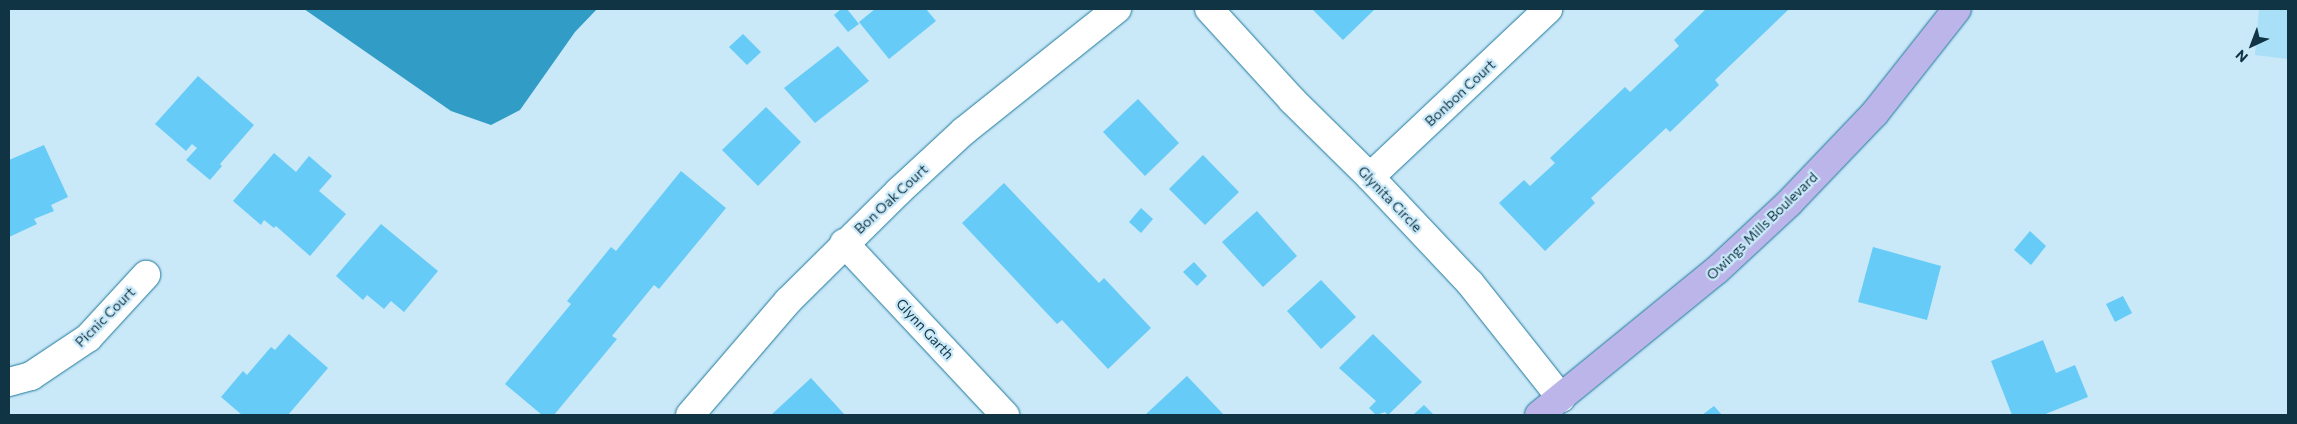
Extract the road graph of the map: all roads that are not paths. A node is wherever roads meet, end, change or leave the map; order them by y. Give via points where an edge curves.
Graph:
1 (1117, 9) edge
2 (1210, 9) edge
3 (1548, 9) edge
4 (1957, 9) edge
5 (1370, 177) junction
6 (844, 243) junction
7 (146, 275) dead end
8 (9, 382) edge
9 (1561, 398) junction
10 (690, 415) edge
11 (1006, 415) edge
12 (1539, 415) edge

1 - 6 street, Bon Oak Court via 964,131
2 - 5 street, Glynita Circle via 1292,100
3 - 5 street, Bonbon Court
4 - 9 main road, Owings Mills Boulevard via 1875,113 1789,203 1717,270
5 - 9 street, Glynita Circle via 1470,283
6 - 10 street, Bon Oak Court
6 - 11 street, Glynn Garth
7 - 8 street, Picnic Court via 88,338 31,376
9 - 12 main road, Owings Mills Boulevard

